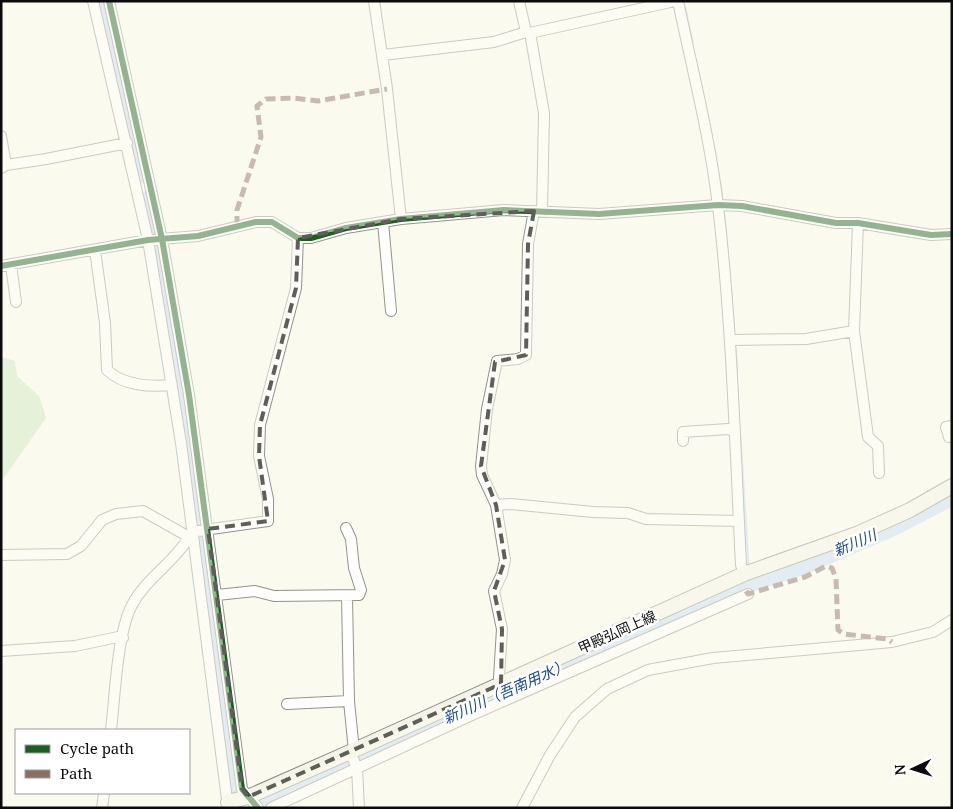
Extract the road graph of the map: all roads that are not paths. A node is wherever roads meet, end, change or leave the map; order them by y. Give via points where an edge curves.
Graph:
1 (93, 1) edge
2 (109, 1) edge
3 (374, 1) edge
4 (519, 1) edge
5 (677, 1) edge
6 (528, 32) junction
7 (383, 55) junction
8 (1, 136) edge
9 (127, 143) junction
10 (4, 166) edge
11 (718, 205) junction
12 (538, 212) junction
13 (401, 219) junction
14 (383, 222) junction
15 (858, 223) junction
16 (952, 234) edge
17 (298, 238) junction
18 (155, 239) junction
19 (95, 250) junction
20 (6, 265) edge
21 (16, 302) dead end
22 (391, 311) dead end
23 (854, 331) junction
24 (730, 340) junction
25 (172, 385) junction
26 (952, 426) edge
27 (734, 431) junction
28 (949, 437) dead end
29 (683, 441) dead end
30 (879, 473) dead end
31 (952, 486) edge
32 (496, 505) junction
33 (739, 520) junction
34 (346, 528) dead end
35 (198, 532) junction
36 (1, 555) edge
37 (744, 584) junction
38 (216, 595) junction
39 (347, 596) junction
40 (952, 620) edge
41 (122, 638) junction
42 (1, 651) edge
43 (501, 684) junction
44 (349, 701) junction
45 (286, 704) dead end
46 (111, 729) edge
47 (354, 758) junction
48 (104, 794) edge
49 (241, 803) edge
50 (102, 808) edge
51 (271, 808) edge
52 (359, 808) edge
53 (522, 808) edge

1 - 9 street
2 - 18 street
3 - 7 street
4 - 6 street
5 - 6 street
5 - 11 street
6 - 7 street via 494,42
6 - 12 street via 544,113
7 - 13 street
8 - 10 street
9 - 10 street
9 - 18 street
11 - 12 street via 599,214
11 - 15 street via 742,206 836,223
11 - 24 street
12 - 13 street via 504,210
12 - 32 street via 528,244 526,355 497,361 487,409 482,475
13 - 14 street
14 - 17 street
14 - 22 street
15 - 16 street via 931,235
15 - 23 street
17 - 18 street via 272,222 256,222 198,236
17 - 35 street via 296,288 260,425 259,456 268,500 268,522
18 - 19 street
18 - 25 street
18 - 35 street via 190,395
19 - 20 street
19 - 25 street via 105,323 107,370 115,378 138,384 153,387
20 - 21 street
23 - 24 street via 806,339
23 - 30 street via 868,437 878,446
24 - 27 street
25 - 35 street
26 - 28 street via 946,427
27 - 29 street via 683,432
27 - 33 street
31 - 37 main road, 甲殿弘岡上線 via 910,510
32 - 33 street via 628,513 646,518
32 - 43 street via 505,560 494,591 502,629
33 - 37 street
34 - 39 street via 361,590 359,595
35 - 36 street via 143,511 116,514 102,520 81,546 67,554
35 - 38 street
35 - 41 street via 152,578 132,606
35 - 49 street
37 - 43 main road, 甲殿弘岡上線
37 - 47 street
38 - 39 street via 255,591 274,596
38 - 49 street via 242,789
39 - 44 street
40 - 53 street via 933,632 892,642 713,658 648,670 607,690 575,717
41 - 42 street via 75,646
41 - 46 street
43 - 47 main road, 甲殿弘岡上線
44 - 45 street
44 - 47 street
47 - 49 main road, 甲殿弘岡上線
47 - 51 street
47 - 52 street
48 - 50 street

